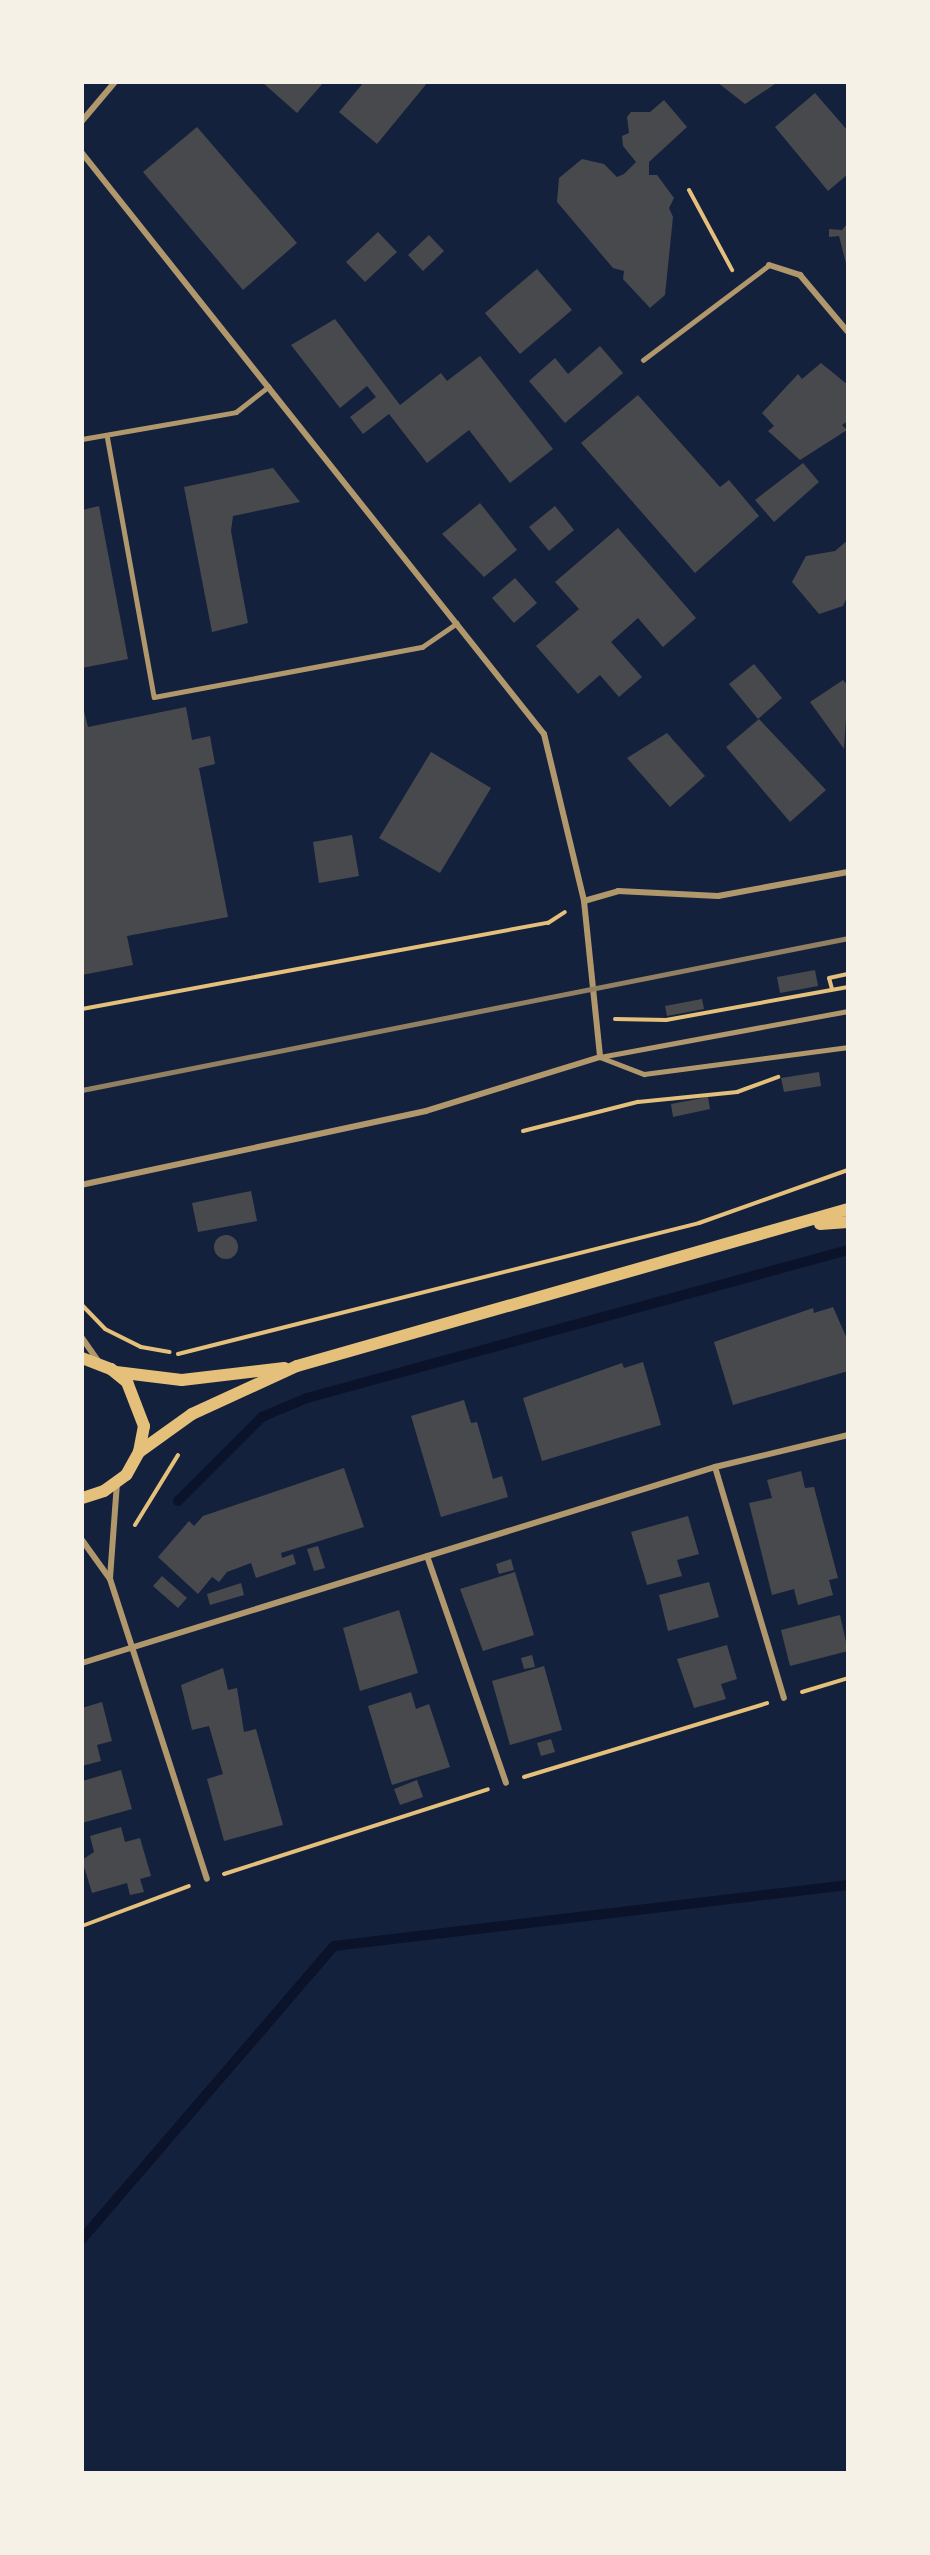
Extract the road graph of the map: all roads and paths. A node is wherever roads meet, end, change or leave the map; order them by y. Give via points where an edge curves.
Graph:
1 (115, 82) edge
2 (82, 121) edge
3 (82, 153) edge
4 (689, 190) dead end
5 (769, 266) joint
6 (739, 284) junction
7 (848, 332) edge
8 (643, 360) dead end
9 (268, 387) junction
10 (107, 435) junction
11 (82, 439) edge
12 (457, 623) junction
13 (848, 872) edge
14 (584, 901) junction
15 (848, 975) edge
16 (848, 987) edge
17 (832, 989) junction
18 (82, 1009) edge
19 (848, 1011) edge
20 (597, 1022) junction
21 (848, 1047) edge
22 (600, 1057) junction
23 (783, 1074) dead end
24 (523, 1131) dead end
25 (848, 1170) edge
26 (82, 1185) edge
27 (848, 1209) edge
28 (848, 1222) edge
29 (798, 1226) junction
30 (82, 1305) edge
31 (82, 1338) edge
32 (82, 1358) edge
33 (99, 1362) junction
34 (297, 1366) junction
35 (116, 1372) junction
36 (848, 1435) edge
37 (139, 1452) junction
38 (715, 1467) junction
39 (117, 1483) junction
40 (82, 1498) edge
41 (82, 1540) edge
42 (427, 1556) junction
43 (110, 1579) junction
44 (135, 1650) junction
45 (82, 1663) edge
46 (848, 1678) edge
47 (784, 1698) junction
48 (506, 1783) junction
49 (207, 1879) junction
50 (82, 1926) edge

1 - 2 street
3 - 9 street
4 - 6 path
5 - 6 lane
5 - 7 street via 800,274
6 - 8 lane
9 - 10 lane via 236,412
9 - 12 street
10 - 11 lane
10 - 12 lane via 154,697 422,647
12 - 14 street via 543,734
13 - 14 street via 718,896 618,891
14 - 18 path via 548,923
14 - 20 street
15 - 17 path via 829,978
16 - 17 path
17 - 20 path via 666,1020 640,1016
19 - 22 lane
20 - 22 street
21 - 22 lane via 644,1074
22 - 26 street via 426,1111
23 - 24 path via 763,1086 638,1102
25 - 30 path via 699,1223 180,1354 141,1347 105,1329
27 - 29 main road
28 - 29 main road
29 - 34 main road
31 - 33 street
32 - 33 main road
33 - 35 main road
34 - 35 main road via 182,1380
34 - 37 main road via 192,1414
35 - 37 main road via 140,1406
36 - 38 street
37 - 39 main road
38 - 42 street
38 - 47 street
39 - 40 main road
39 - 43 street
41 - 43 street
42 - 44 street
42 - 48 street
43 - 44 street
44 - 45 street
44 - 49 street
46 - 47 path
47 - 48 path
48 - 49 path
49 - 50 path

